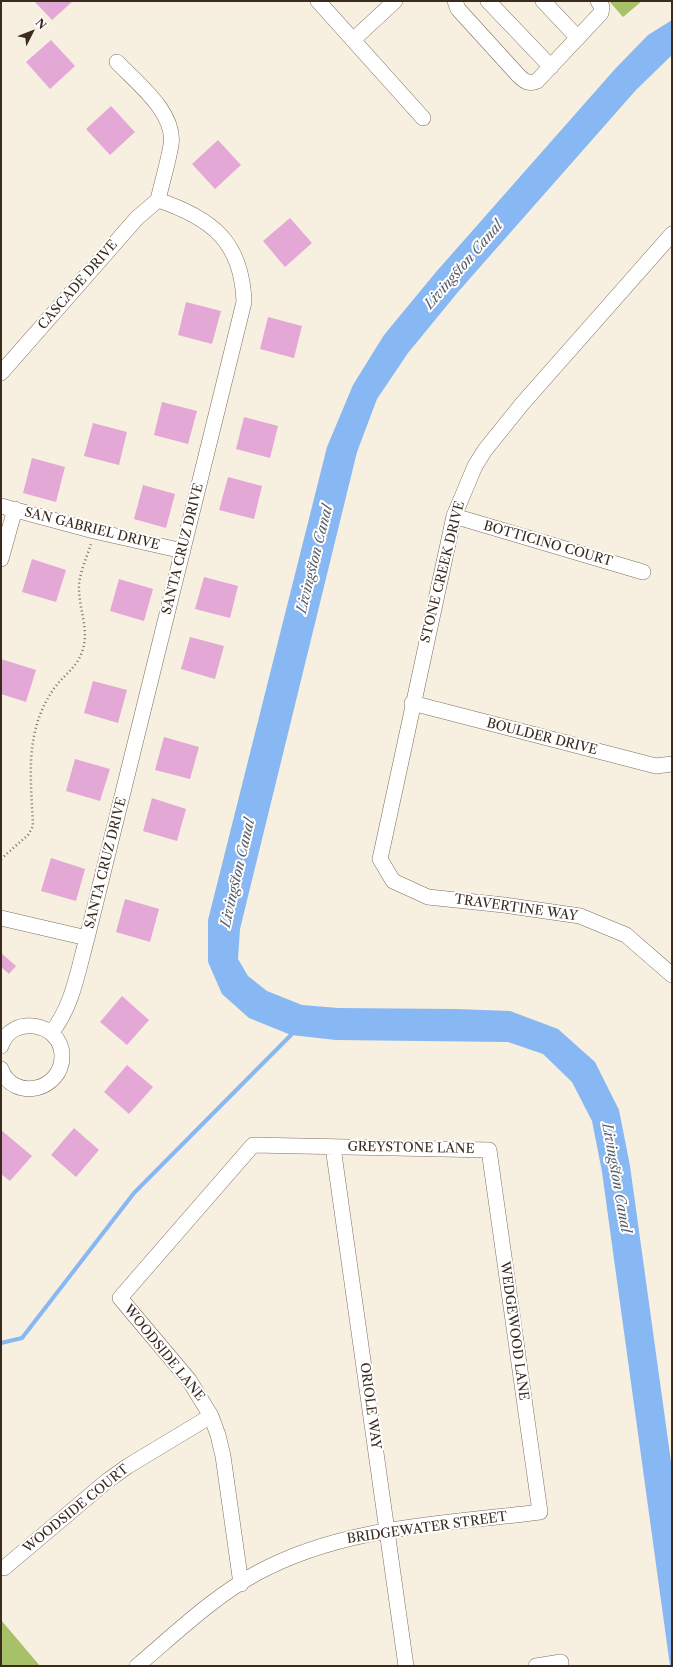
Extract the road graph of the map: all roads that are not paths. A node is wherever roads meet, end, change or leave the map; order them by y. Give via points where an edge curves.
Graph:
1 (318, 1) edge
2 (395, 1) edge
3 (455, 1) edge
4 (488, 1) edge
5 (543, 1) edge
6 (598, 1) edge
7 (578, 38) junction
8 (353, 40) junction
9 (118, 62) dead end
10 (551, 67) junction
11 (423, 118) dead end
12 (158, 200) junction
13 (672, 234) edge
14 (1, 373) edge
15 (8, 508) edge
16 (454, 516) junction
17 (183, 551) junction
18 (1, 559) edge
19 (643, 572) dead end
20 (412, 703) junction
21 (672, 764) edge
22 (393, 881) joint
23 (1, 918) edge
24 (87, 938) junction
25 (672, 975) edge
26 (51, 1033) junction
27 (1, 1046) edge
28 (1, 1069) edge
29 (253, 1145) joint
30 (333, 1147) junction
31 (489, 1150) joint
32 (212, 1416) junction
33 (540, 1512) joint
34 (388, 1531) junction
35 (4, 1568) dead end
36 (241, 1584) junction
37 (561, 1664) edge
38 (137, 1666) edge
39 (406, 1666) edge
40 (536, 1666) edge

1 - 8 street
2 - 8 street
3 - 10 street via 458,9 525,82 538,81
4 - 10 street
5 - 7 street
6 - 7 street via 602,7 601,13
7 - 10 street
8 - 11 street
9 - 12 street via 160,108 169,122 171,144
12 - 14 street, CASCADE DRIVE via 137,218
12 - 17 street, SANTA CRUZ DRIVE via 187,210 210,224 226,241 238,264 244,284 244,302
13 - 16 street, STONE CREEK DRIVE via 498,434 474,466
15 - 17 street, SAN GABRIEL DRIVE
15 - 18 street
16 - 19 street, BOTTICINO COURT
16 - 20 street, STONE CREEK DRIVE
17 - 24 street, SANTA CRUZ DRIVE
20 - 21 street, BOULDER DRIVE via 656,766
20 - 22 street, STONE CREEK DRIVE via 380,859
22 - 25 street, TRAVERTINE WAY via 428,897 580,916 626,935
23 - 24 street
24 - 26 street, SANTA CRUZ DRIVE via 68,1005
26 - 27 street via 34,1025 27,1025 9,1033
26 - 28 street via 58,1041 62,1065 50,1083 32,1089 23,1088 9,1081
29 - 30 street, GREYSTONE LANE
29 - 32 street, WOODSIDE LANE via 120,1298 190,1380
30 - 31 street, GREYSTONE LANE
30 - 34 street, ORIOLE WAY
31 - 33 street, WEDGEWOOD LANE
32 - 35 street, WOODSIDE COURT via 106,1481
32 - 36 street, WOODSIDE LANE via 222,1456
33 - 34 street, BRIDGEWATER STREET
34 - 36 street, BRIDGEWATER STREET via 310,1549 279,1561
34 - 39 street, ORIOLE WAY
36 - 38 street, BRIDGEWATER STREET via 218,1599
37 - 40 street

